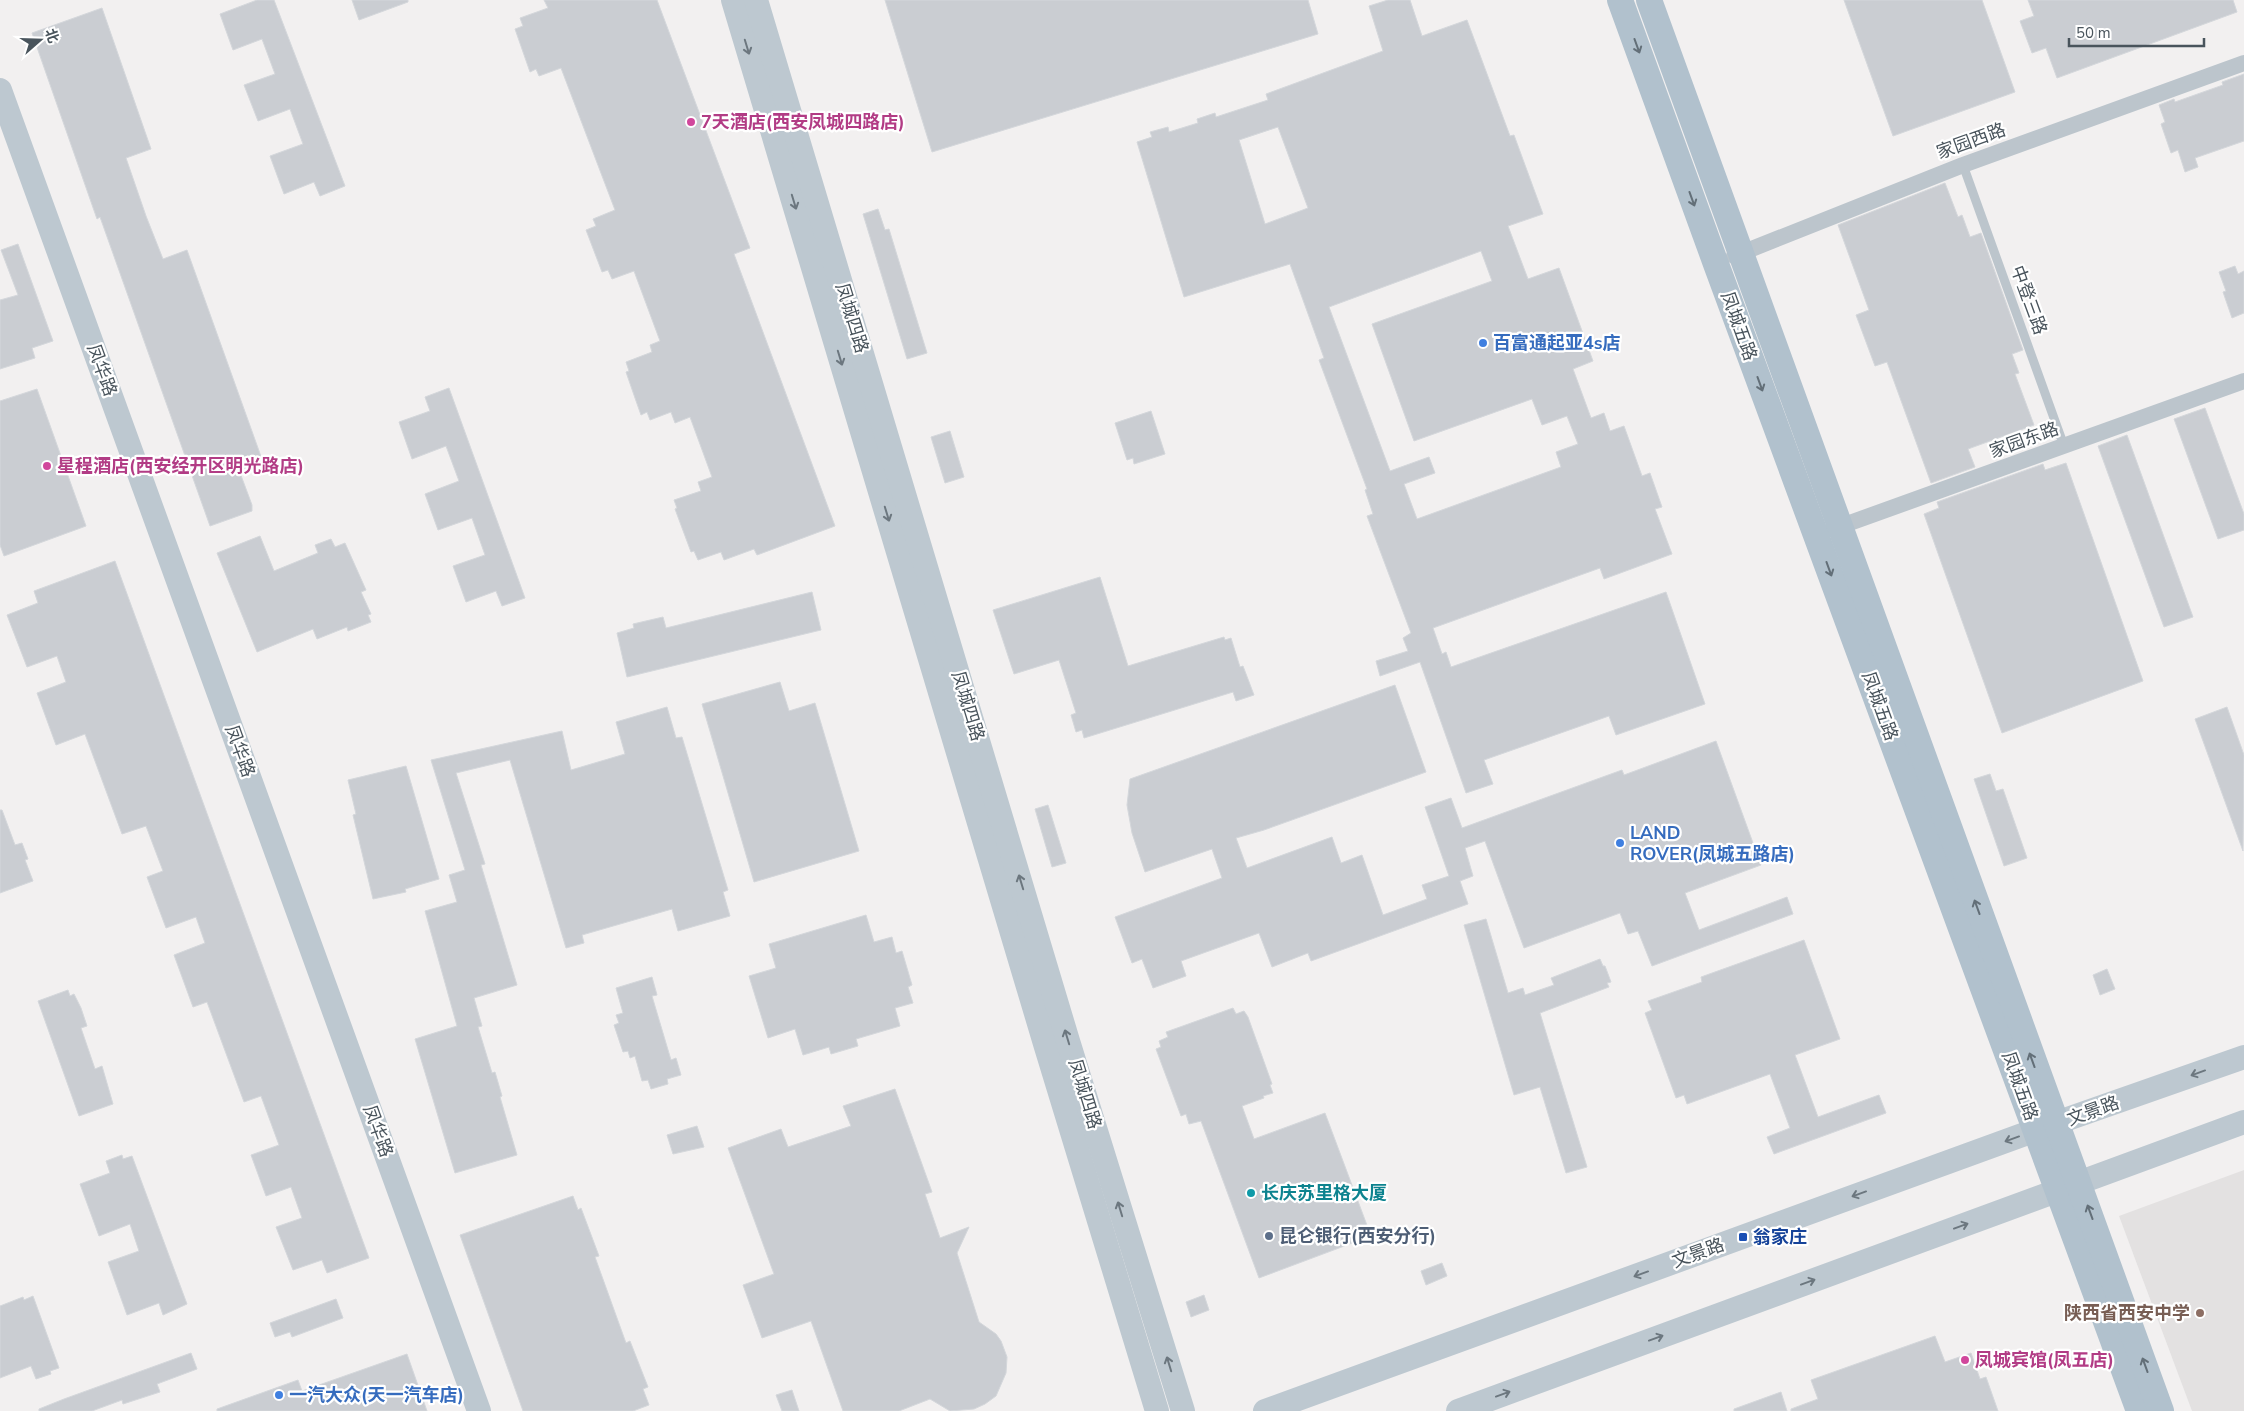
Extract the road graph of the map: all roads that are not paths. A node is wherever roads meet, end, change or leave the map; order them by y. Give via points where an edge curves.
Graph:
1 (733, 0) edge
2 (756, 0) edge
3 (1620, 0) edge
4 (1649, 0) edge
5 (2244, 64) edge
6 (0, 90) edge
7 (1963, 165) junction
8 (1742, 253) junction
9 (1716, 264) junction
10 (2244, 381) edge
11 (2064, 446) junction
12 (1828, 531) junction
13 (2244, 1057) edge
14 (2244, 1122) edge
15 (2046, 1127) junction
16 (2069, 1186) junction
17 (479, 1411) edge
18 (1157, 1411) edge
19 (1183, 1411) edge
20 (1265, 1411) edge
21 (1458, 1411) edge
22 (2140, 1411) edge
23 (2161, 1411) edge

1 -> 18 street, 凤城四路
19 -> 2 street, 凤城四路 via 1065,1031
3 -> 9 main road, 凤城五路
4 - 8 main road, 凤城五路
5 - 7 street, 家园西路
6 - 17 street, 凤华路
7 - 8 street, 家园西路
7 - 11 lane, 中登三路
8 - 9 street, 家园西路
8 - 12 main road, 凤城五路
9 -> 12 main road, 凤城五路
10 - 11 street, 家园东路
11 - 12 street, 家园东路
12 - 15 main road, 凤城五路
13 -> 15 street, 文景路
14 - 16 street
15 - 16 main road, 凤城五路
15 -> 20 street, 文景路
21 -> 16 street
16 - 22 main road, 凤城五路
23 -> 16 main road, 凤城五路

